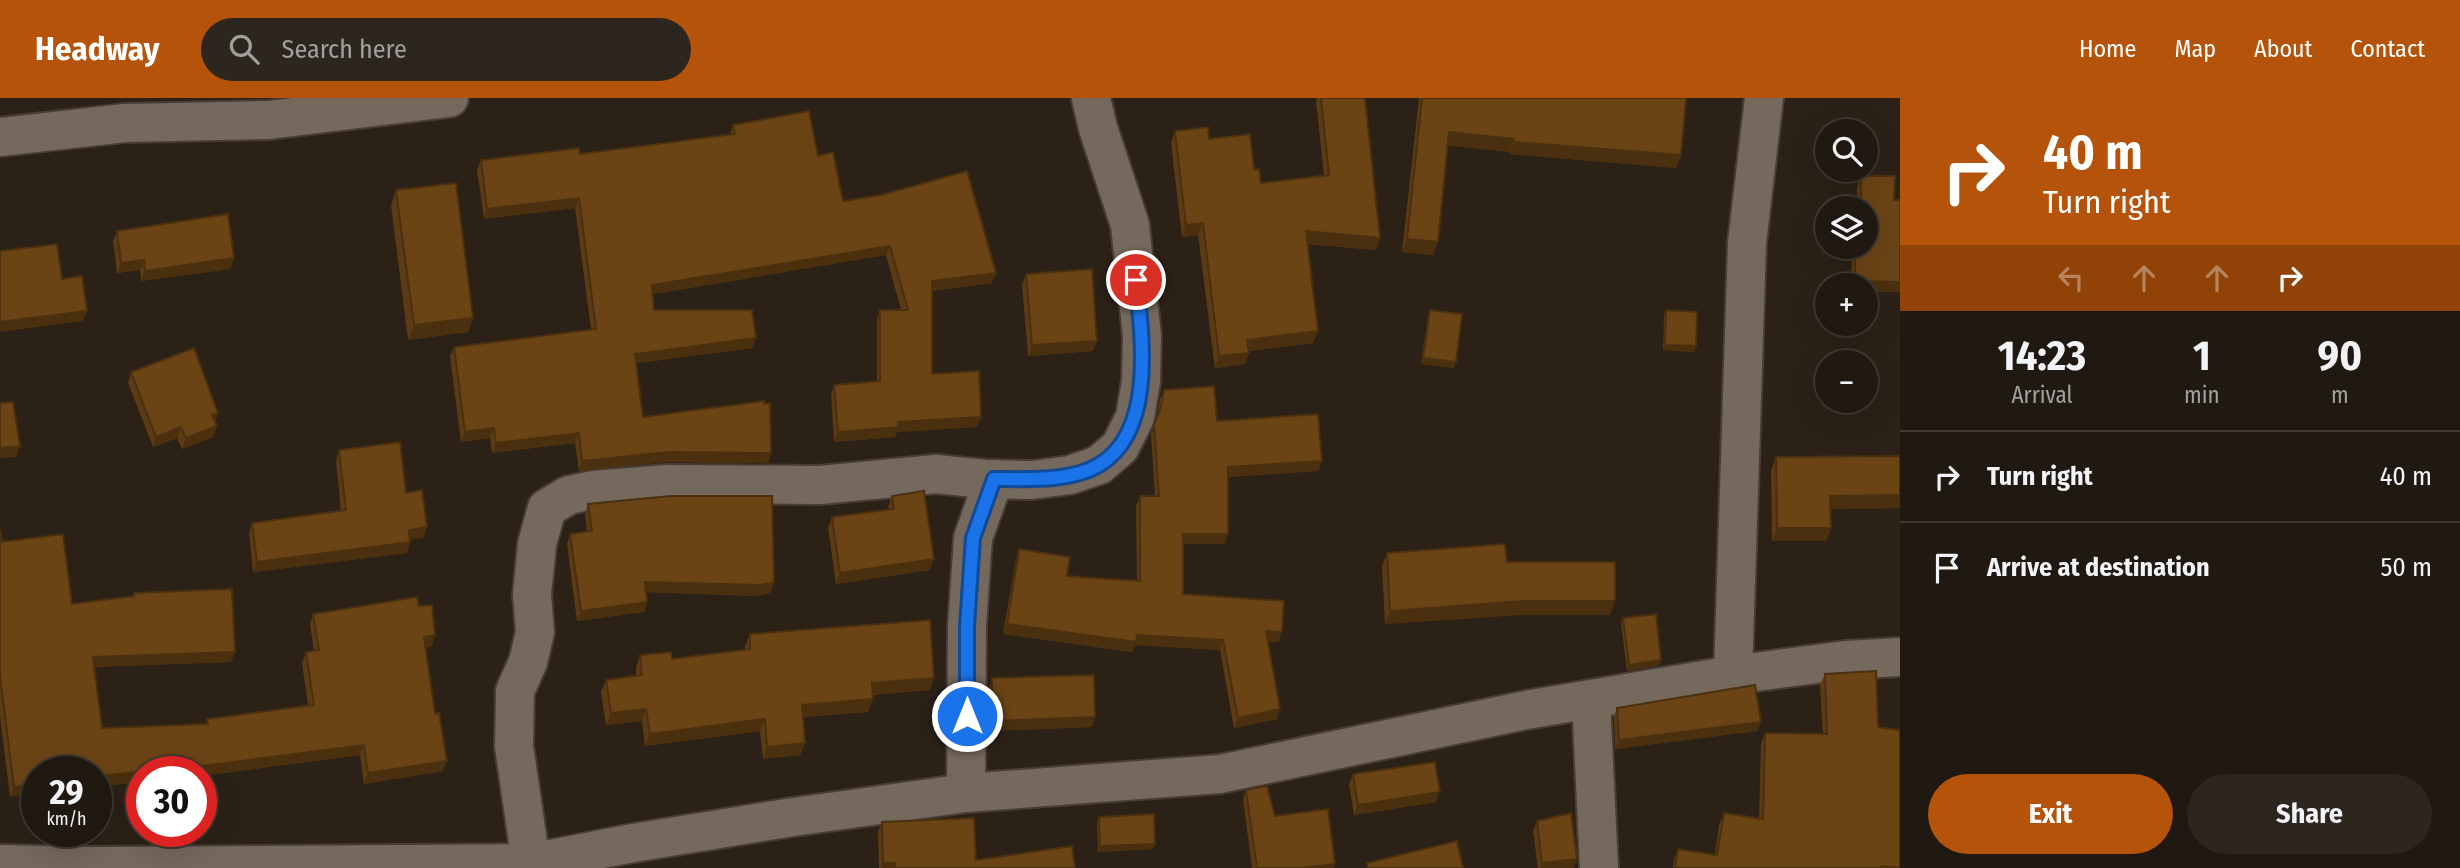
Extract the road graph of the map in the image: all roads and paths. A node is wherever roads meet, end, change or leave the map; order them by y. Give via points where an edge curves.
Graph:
1 (449, 98) edge
2 (1091, 98) edge
3 (1764, 98) edge
4 (267, 109) edge
5 (0, 137) edge
6 (994, 479) junction
7 (1900, 657) edge
8 (1733, 675) junction
9 (1591, 700) junction
10 (966, 793) junction
11 (634, 855) edge
12 (531, 863) junction
13 (0, 864) edge
14 (1599, 868) edge

1 - 4 street
2 - 6 street via 1130,225 1142,336 1135,417 1119,447 1099,465 1070,475
3 - 8 street via 1747,243
4 - 5 street
6 - 10 street via 973,538 967,626
6 - 12 street via 936,474 820,485 667,484 581,492 547,508 537,544 532,594 535,632 515,691 514,746
7 - 8 street
8 - 9 street
9 - 10 street via 1220,774
9 - 14 street
10 - 11 street via 793,817
11 - 12 street
12 - 13 street

